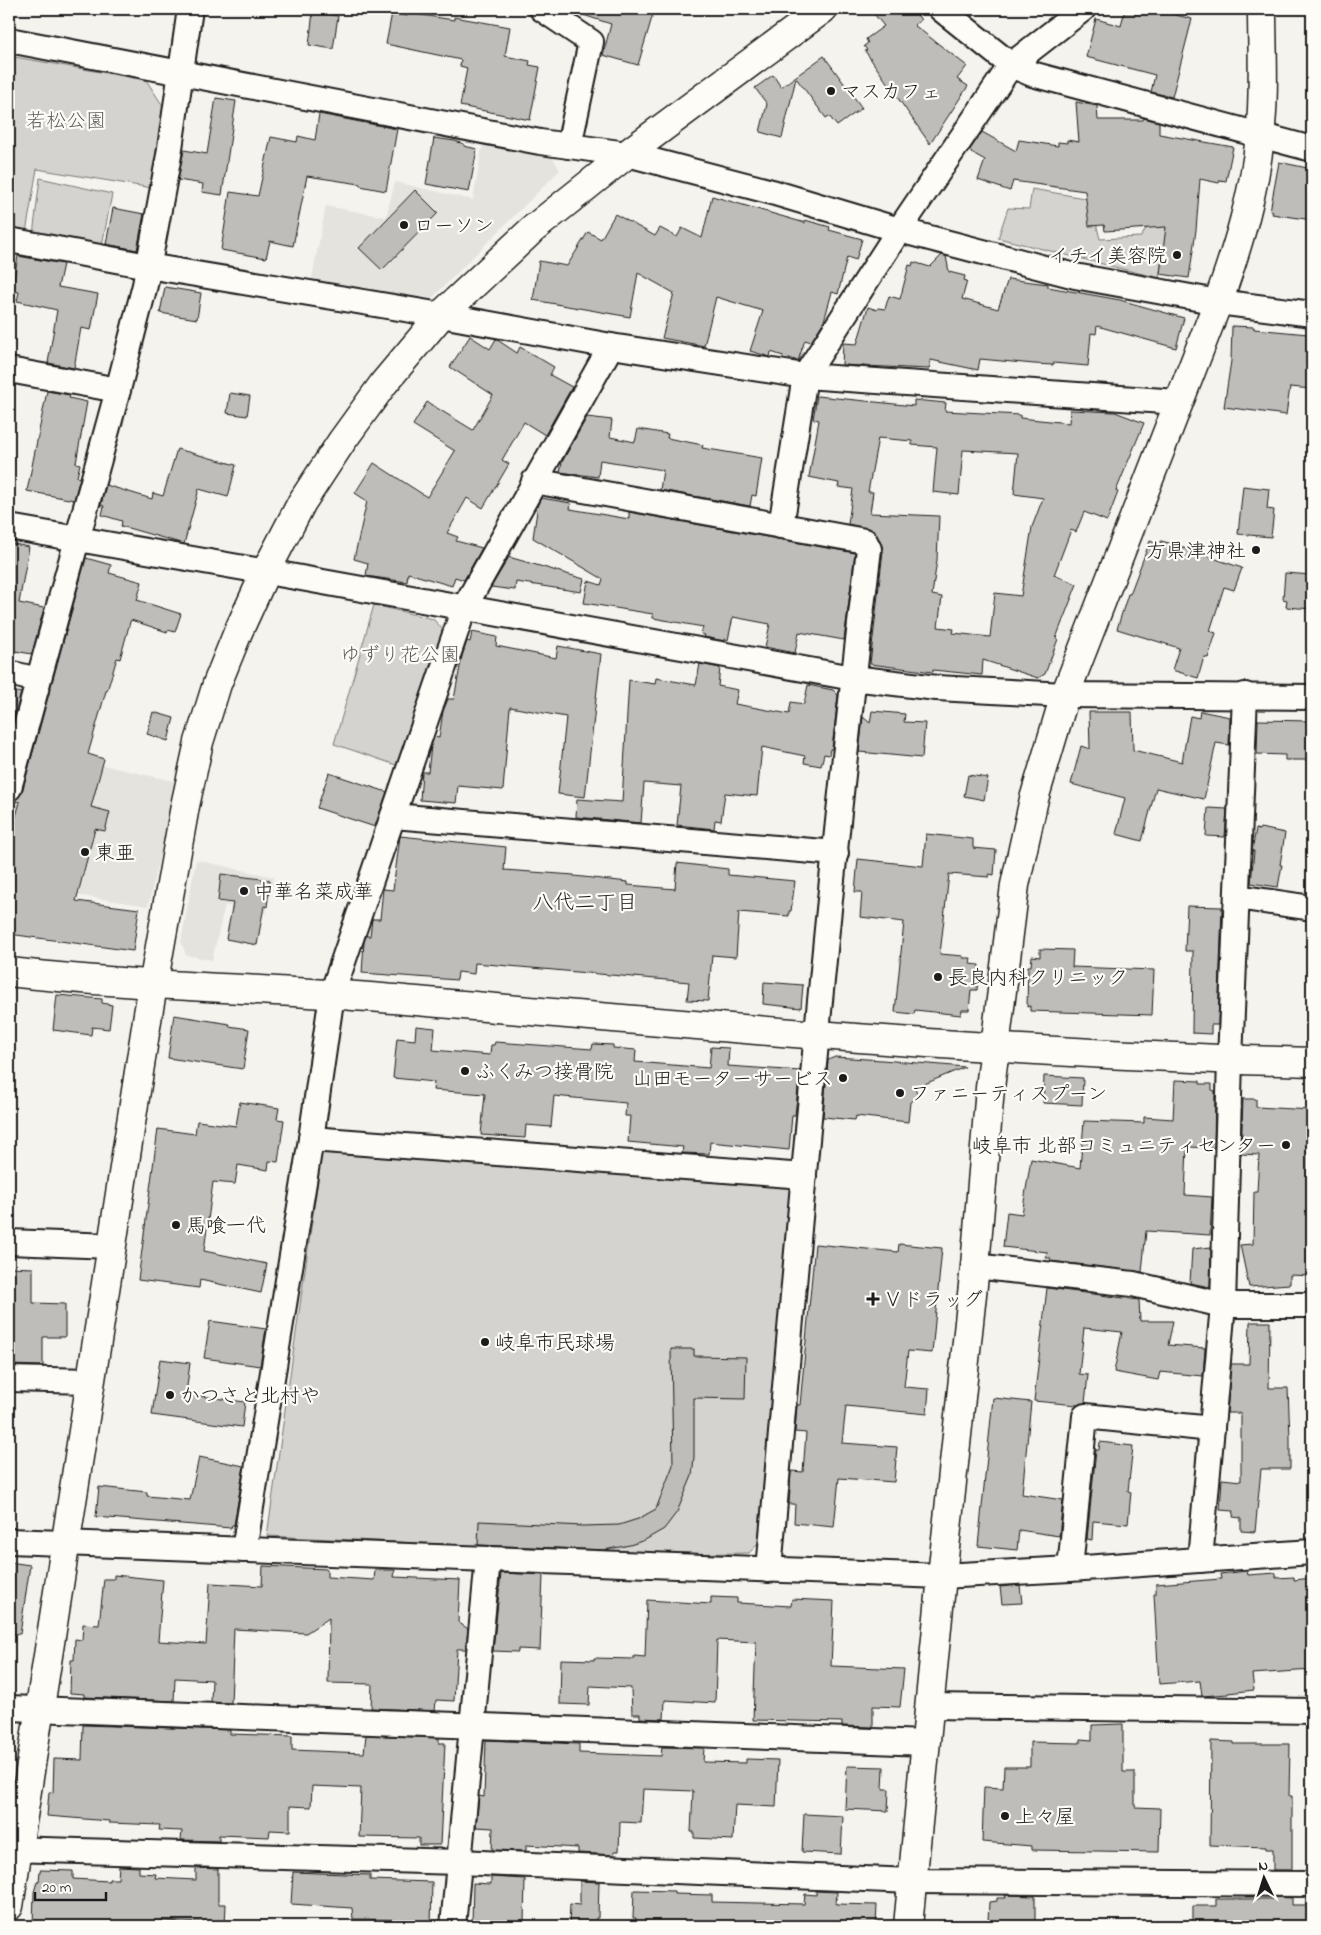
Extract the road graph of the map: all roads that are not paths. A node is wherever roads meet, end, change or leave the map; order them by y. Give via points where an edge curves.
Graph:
1 (190, 9) edge
2 (542, 9) edge
3 (823, 9) edge
4 (941, 9) edge
5 (1083, 9) edge
6 (1262, 9) edge
7 (9, 40) edge
8 (1011, 65) junction
9 (181, 73) junction
10 (1260, 136) junction
11 (569, 146) junction
12 (1312, 149) edge
13 (627, 154) junction
14 (899, 230) junction
15 (9, 240) edge
16 (148, 266) junction
17 (1218, 302) junction
18 (1312, 314) edge
19 (441, 315) junction
20 (611, 346) junction
21 (9, 370) edge
22 (805, 376) junction
23 (118, 390) junction
24 (1178, 402) junction
25 (534, 481) junction
26 (781, 526) junction
27 (9, 527) edge
28 (77, 539) junction
29 (266, 571) junction
30 (464, 608) junction
31 (9, 673) edge
32 (853, 678) junction
33 (38, 680) junction
34 (1065, 695) junction
35 (1245, 696) junction
36 (1312, 697) edge
37 (9, 788) edge
38 (393, 816) junction
39 (836, 853) junction
40 (1236, 897) junction
41 (1312, 908) edge
42 (9, 972) edge
43 (154, 985) junction
44 (332, 994) junction
45 (817, 1036) junction
46 (994, 1049) junction
47 (1230, 1060) junction
48 (1312, 1062) edge
49 (311, 1139) junction
50 (804, 1176) junction
51 (9, 1242) edge
52 (111, 1246) junction
53 (975, 1266) junction
54 (1223, 1305) junction
55 (1312, 1305) edge
56 (9, 1378) edge
57 (90, 1381) junction
58 (1212, 1429) junction
59 (9, 1541) edge
60 (65, 1543) junction
61 (244, 1550) junction
62 (1312, 1552) edge
63 (488, 1559) junction
64 (1200, 1560) junction
65 (1070, 1569) junction
66 (768, 1570) junction
67 (942, 1576) junction
68 (929, 1706) junction
69 (9, 1708) edge
70 (39, 1710) junction
71 (1312, 1712) edge
72 (472, 1726) junction
73 (925, 1743) junction
74 (13, 1849) edge
75 (459, 1862) junction
76 (912, 1881) junction
77 (1312, 1884) edge
78 (9, 1906) edge
79 (453, 1926) edge
80 (908, 1926) edge

1 - 9 street
2 - 11 street via 591,42
3 - 13 street
4 - 8 street
5 - 8 street
6 - 10 street
7 - 9 street
8 - 10 street via 1032,74
8 - 14 street
9 - 11 street
9 - 16 street
10 - 12 street
10 - 17 street via 1247,207
11 - 13 street
13 - 14 street
13 - 19 street via 533,229
14 - 17 street via 1075,276
14 - 22 street
15 - 16 street
16 - 19 street
16 - 23 street
17 - 18 street
17 - 24 street
19 - 20 street
19 - 29 street via 342,441 302,502
20 - 22 street
20 - 25 street
21 - 23 street
22 - 24 street
22 - 26 street
23 - 28 street
24 - 34 street
25 - 26 street
25 - 30 street
26 - 32 street via 865,541 869,549
27 - 28 street
28 - 29 street
28 - 33 street
29 - 30 street
29 - 43 street via 217,684 200,742 185,806
30 - 32 street
30 - 38 street
31 - 33 street
32 - 34 street via 938,688
32 - 39 street
33 - 37 street
34 - 35 street
34 - 46 street via 1034,799 1015,885
35 - 36 street
35 - 40 street
38 - 39 street
38 - 44 street
39 - 45 street
40 - 41 street
40 - 47 street
42 - 43 street
43 - 44 street
43 - 52 street
44 - 45 street
44 - 49 street
45 - 46 street
45 - 50 street
46 - 47 street
46 - 53 street
47 - 48 street
47 - 54 street
49 - 50 street
49 - 61 street
50 - 66 street
51 - 52 street
52 - 57 street
53 - 54 street via 1133,1284
53 - 67 street
54 - 55 street
54 - 58 street
56 - 57 street
57 - 60 street
58 - 64 street
58 - 65 street via 1085,1416
59 - 60 street
60 - 61 street
60 - 70 street
61 - 63 street
62 - 64 street
63 - 66 street
63 - 72 street
64 - 65 street
65 - 67 street
66 - 67 street
67 - 68 street
68 - 71 street
68 - 73 street
69 - 70 street
70 - 72 street
70 - 74 street
72 - 73 street
72 - 75 street
73 - 76 street
74 - 75 street
74 - 78 street
75 - 76 street
75 - 79 street
76 - 77 street
76 - 80 street

